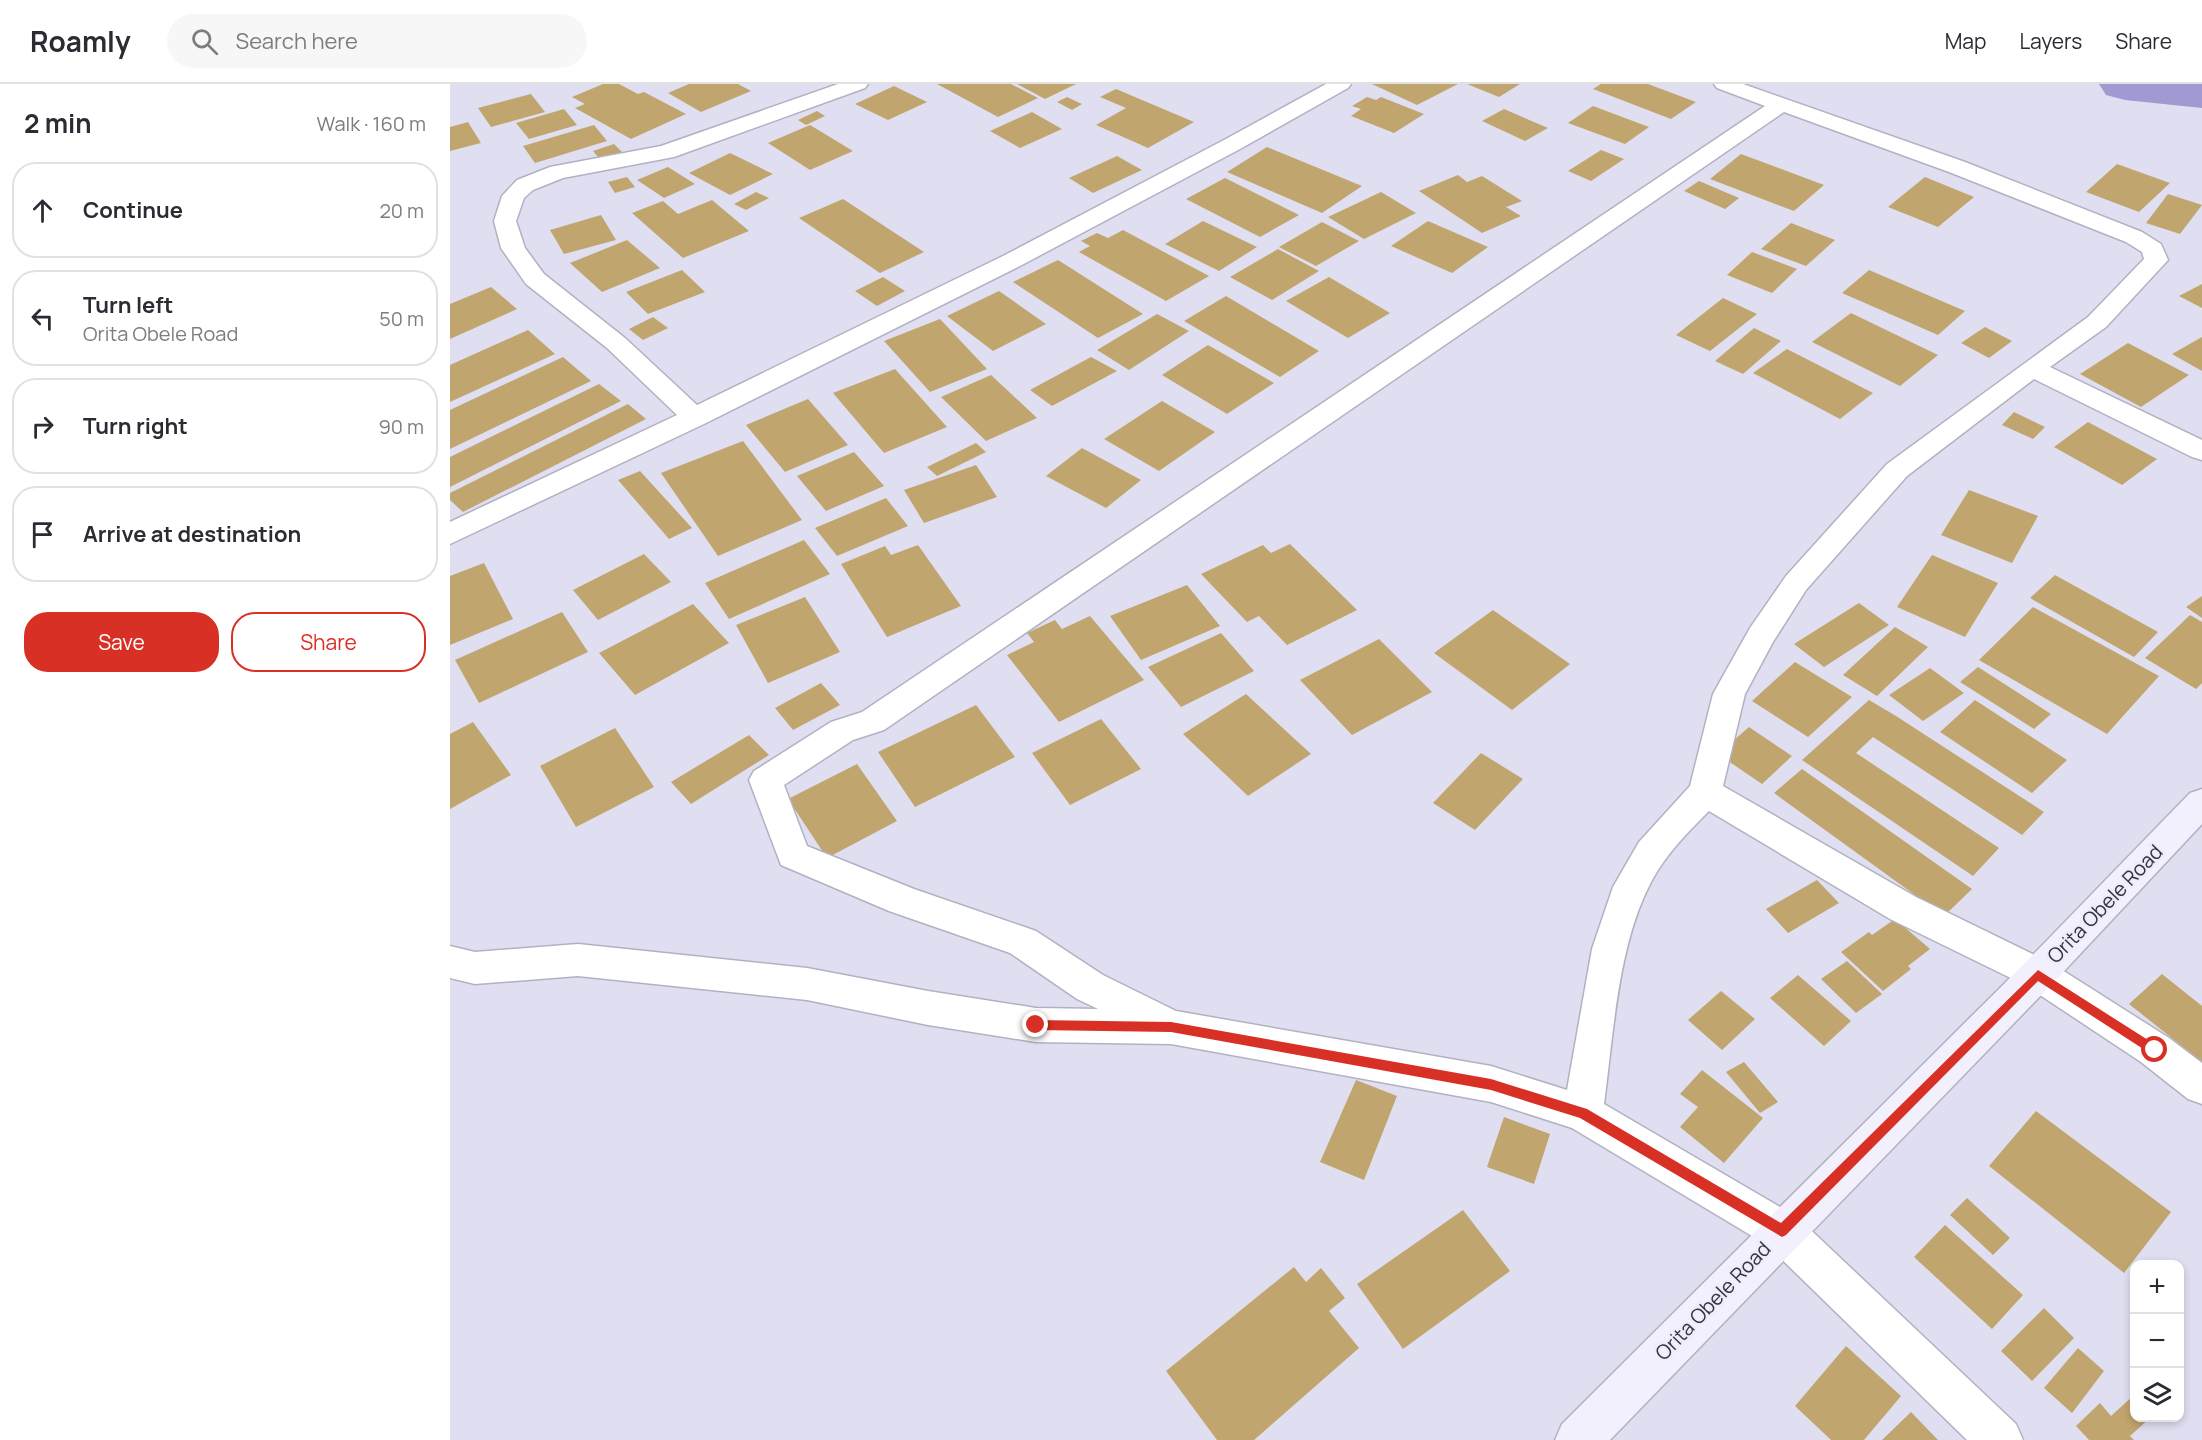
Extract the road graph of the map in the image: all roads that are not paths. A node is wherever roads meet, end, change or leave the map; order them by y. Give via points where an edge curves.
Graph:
1 (858, 84) edge
2 (1341, 84) edge
3 (1724, 84) edge
4 (1782, 104) junction
5 (2032, 368) junction
6 (695, 418) junction
7 (2202, 452) edge
8 (450, 534) edge
9 (1705, 792) junction
10 (2202, 802) edge
11 (450, 963) edge
12 (2038, 974) junction
13 (1171, 1027) junction
14 (2202, 1086) edge
15 (1583, 1113) junction
16 (1782, 1231) junction
17 (1578, 1440) edge
18 (2000, 1440) edge

1 - 6 street via 666,152 558,172 525,185 513,196 505,220 513,248 535,279 616,343
2 - 6 street via 1076,229
3 - 4 street
4 - 5 street via 1957,167 2134,237 2153,249 2156,260 2097,322
4 - 13 street via 873,721 842,730 766,780 793,855 902,900 1023,942 1090,987
5 - 7 street
5 - 9 street via 1897,470 1796,584 1729,694
6 - 8 street
9 - 12 street via 1903,908
9 - 15 street via 1645,860 1626,898 1607,958
10 - 12 main road, Orita Obele Road
11 - 13 street via 475,968 578,960 807,984 1036,1025
12 - 14 street via 2155,1050
12 - 16 main road, Orita Obele Road
13 - 15 street via 1491,1084
15 - 16 street
16 - 17 main road, Orita Obele Road
16 - 18 street

